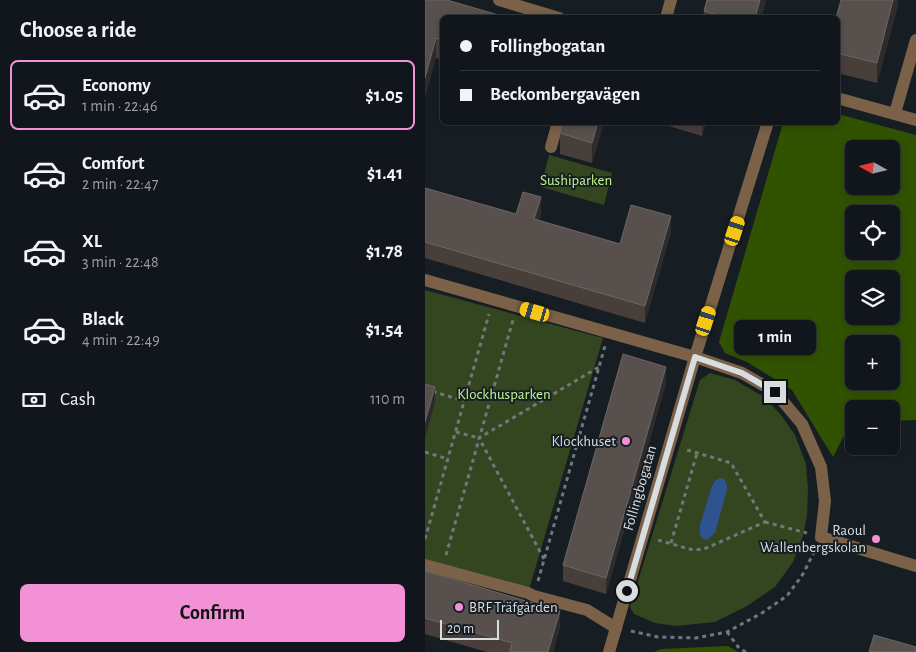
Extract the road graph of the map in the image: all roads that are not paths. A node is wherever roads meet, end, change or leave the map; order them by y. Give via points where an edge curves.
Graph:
1 (499, 0) edge
2 (671, 0) edge
3 (549, 15) edge
4 (667, 15) edge
5 (916, 40) edge
6 (840, 99) edge
7 (895, 114) junction
8 (916, 120) edge
9 (558, 125) edge
10 (767, 125) edge
11 (551, 147) dead end
12 (425, 280) edge
13 (695, 357) junction
14 (425, 565) edge
15 (916, 566) edge
16 (616, 628) junction
17 (609, 652) edge

1 - 3 street
2 - 4 street
5 - 7 street
6 - 7 street
7 - 8 street
9 - 11 street
10 - 13 street, Follingbogatan
12 - 13 street
13 - 15 street via 742,373 775,392 802,424 821,468 825,501 821,537
13 - 16 street, Follingbogatan
14 - 16 street via 587,610
16 - 17 street, Follingbogatan

